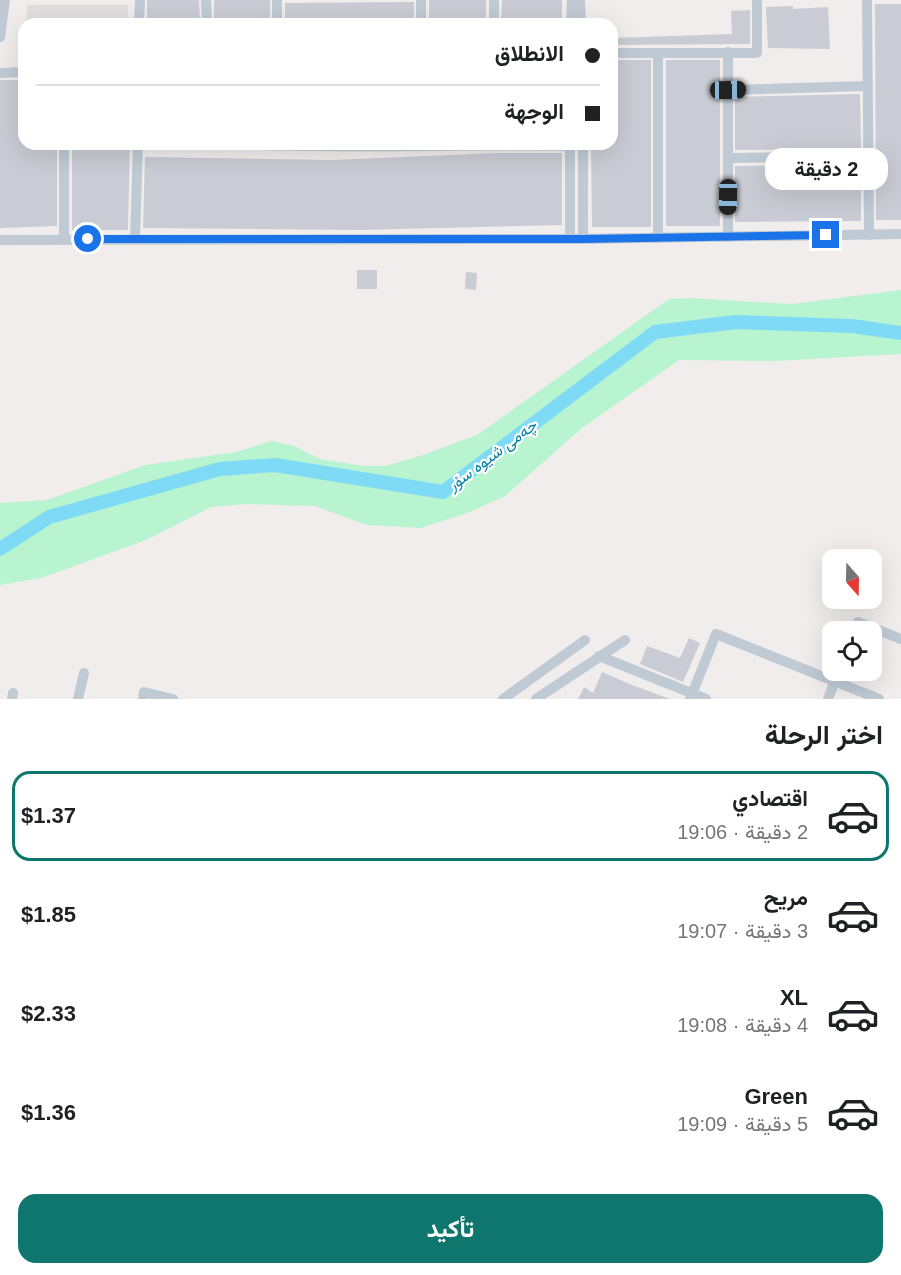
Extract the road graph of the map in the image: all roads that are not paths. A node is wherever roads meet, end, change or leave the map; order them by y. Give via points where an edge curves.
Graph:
1 (5, 0) edge
2 (140, 0) edge
3 (206, 0) edge
4 (277, 0) edge
5 (421, 0) edge
6 (494, 0) edge
7 (572, 0) edge
8 (580, 0) edge
9 (757, 0) edge
10 (867, 0) edge
11 (140, 18) edge
12 (207, 18) edge
13 (277, 18) edge
14 (421, 18) edge
15 (494, 18) edge
16 (571, 18) edge
17 (581, 18) edge
18 (0, 37) edge
19 (728, 52) junction
20 (618, 53) edge
21 (658, 53) junction
22 (18, 72) edge
23 (0, 73) edge
24 (867, 86) junction
25 (728, 90) junction
26 (64, 150) edge
27 (138, 150) edge
28 (570, 150) edge
29 (583, 150) edge
30 (869, 156) junction
31 (729, 158) junction
32 (901, 234) edge
33 (869, 235) junction
34 (728, 237) junction
35 (135, 238) junction
36 (658, 238) junction
37 (64, 239) junction
38 (570, 239) junction
39 (583, 239) junction
40 (0, 240) edge
41 (882, 631) edge
42 (901, 639) edge
43 (585, 640) dead end
44 (626, 640) dead end
45 (599, 656) junction
46 (560, 658) junction
47 (572, 672) junction
48 (84, 673) dead end
49 (822, 676) edge
50 (835, 681) joint
51 (691, 696) edge
52 (78, 699) edge
53 (142, 699) edge
54 (173, 699) edge
55 (503, 699) edge
56 (536, 699) edge
57 (706, 699) edge
58 (828, 699) edge
59 (879, 699) edge

1 - 18 street
2 - 11 street
3 - 12 street
4 - 13 street
5 - 14 street
6 - 15 street
7 - 16 street
8 - 17 street
9 - 19 street via 757,53
10 - 24 street
19 - 21 street
19 - 25 street
20 - 21 street
21 - 36 street
22 - 23 street
24 - 25 street
24 - 30 street
25 - 31 street
26 - 37 street
27 - 35 street
28 - 38 street
29 - 39 street
30 - 31 street
30 - 33 street
31 - 34 street
32 - 33 street
33 - 34 street
34 - 36 street
35 - 37 street
35 - 38 street
36 - 39 street
37 - 40 street
38 - 39 street
41 - 42 street
43 - 46 street
44 - 45 street
45 - 47 street
45 - 51 street
46 - 47 street
46 - 55 street
47 - 56 street
48 - 52 street
49 - 51 street via 716,634
50 - 58 street
50 - 59 street
51 - 57 street
53 - 54 street via 144,692

